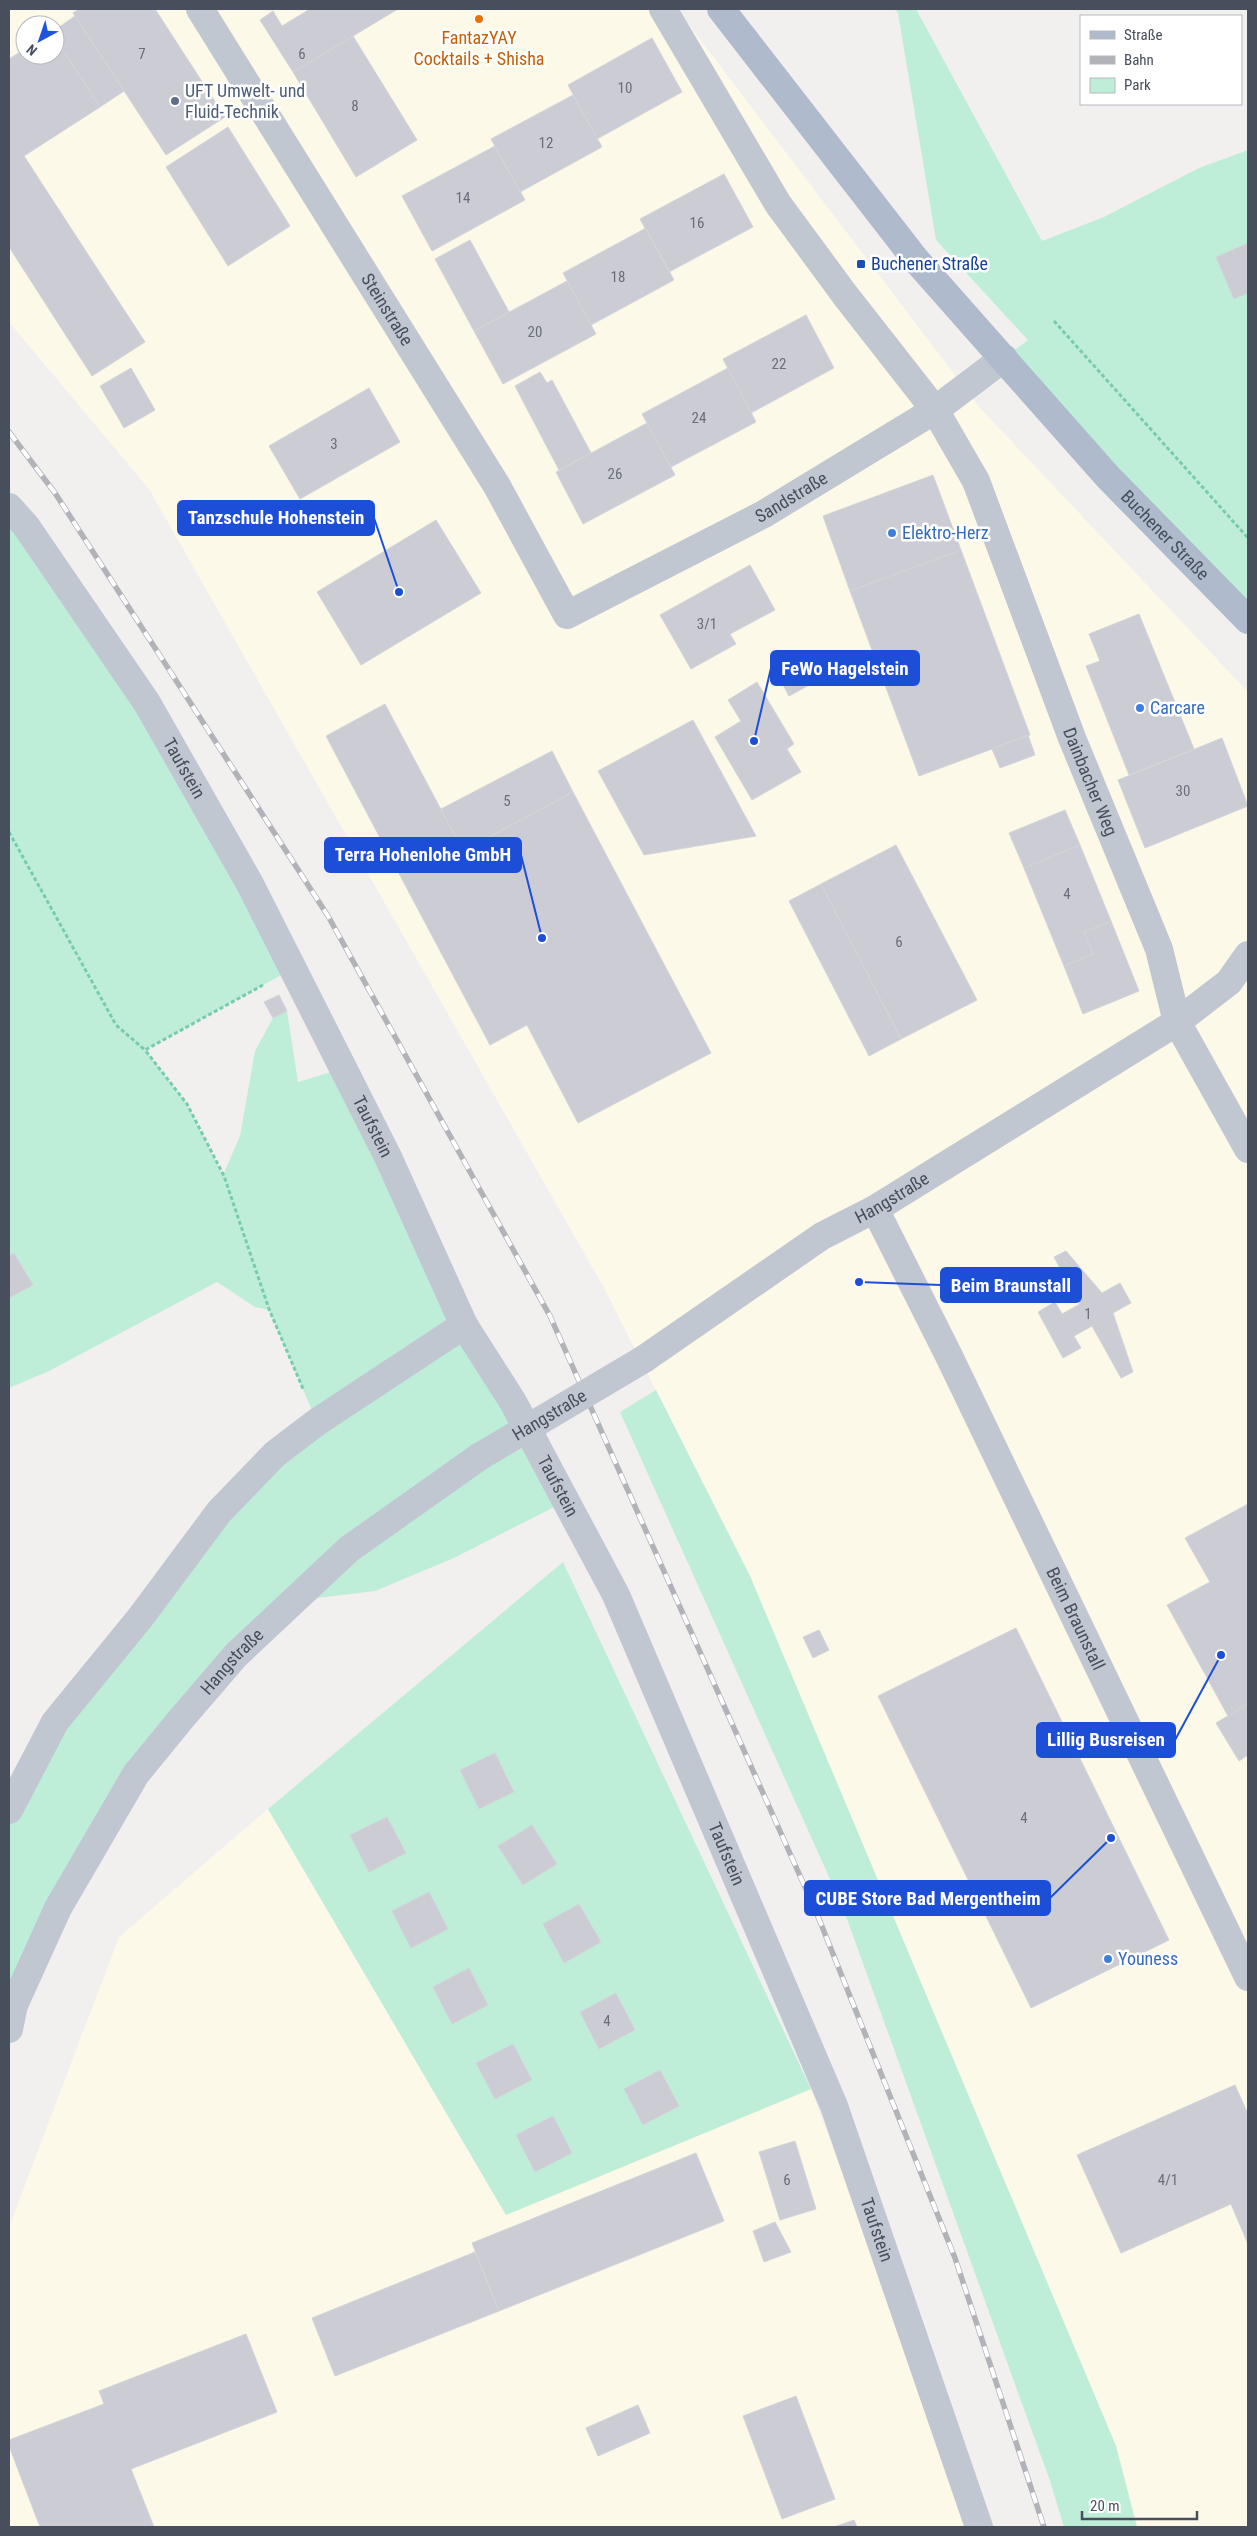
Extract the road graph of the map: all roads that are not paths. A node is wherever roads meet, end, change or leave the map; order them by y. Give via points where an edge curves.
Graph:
1 (200, 9) edge
2 (663, 9) edge
3 (721, 9) edge
4 (1004, 358) junction
5 (935, 410) junction
6 (9, 507) edge
7 (567, 615) joint
8 (1248, 620) edge
9 (1248, 955) edge
10 (1177, 1022) junction
11 (1248, 1149) edge
12 (875, 1209) junction
13 (464, 1325) junction
14 (9, 1810) edge
15 (1248, 1977) edge
16 (9, 2029) edge
17 (979, 2527) edge

1 - 7 street, Steinstraße via 496,486
2 - 5 street via 778,204
3 - 4 main road, Buchener Straße via 916,260
4 - 5 street, Sandstraße
4 - 8 main road, Buchener Straße via 1108,477
5 - 7 street, Sandstraße via 764,514
5 - 10 street, Dainbacher Weg via 976,481 1072,738 1159,949
6 - 13 street, Taufstein via 26,526 147,703 250,884 388,1156
9 - 10 street, Hangstraße via 1229,982
10 - 11 street, Dainbacher Weg
10 - 12 street, Hangstraße
12 - 15 street, Beim Braunstall
12 - 16 street, Hangstraße, bridge via 822,1236 644,1359 479,1457 349,1549 236,1655 136,1774 58,1908 14,2005
13 - 14 street via 274,1454 220,1512 56,1722
13 - 17 street, Taufstein via 513,1402 616,1595 834,2106

